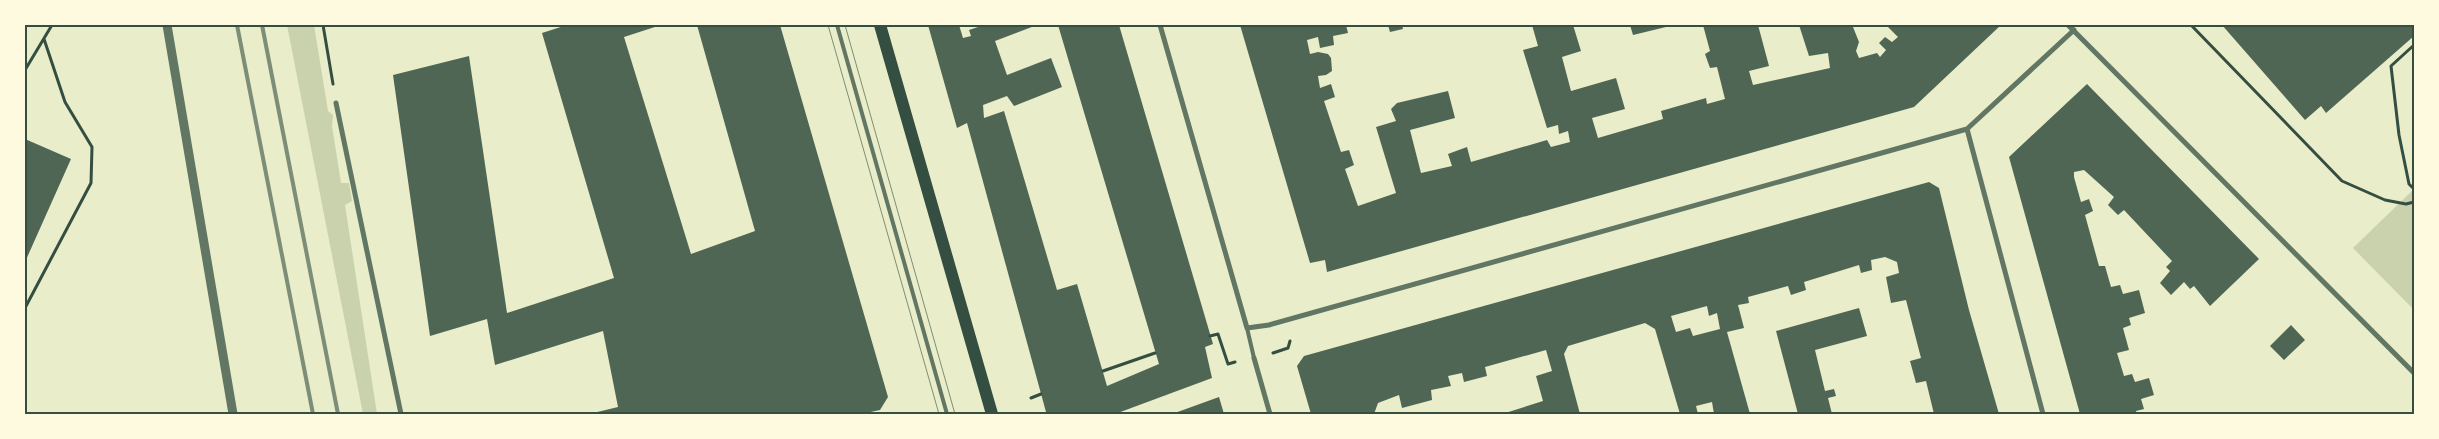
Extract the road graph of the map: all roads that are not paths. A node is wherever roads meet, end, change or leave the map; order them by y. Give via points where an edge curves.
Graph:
1 (167, 25) edge
2 (837, 25) edge
3 (880, 25) edge
4 (1160, 25) edge
5 (2068, 25) edge
6 (2074, 30) junction
7 (336, 104) road end
8 (1967, 130) junction
9 (1247, 328) junction
10 (1254, 358) joint
11 (2414, 374) edge
12 (233, 414) edge
13 (401, 414) edge
14 (947, 414) edge
15 (992, 414) edge
16 (1270, 414) edge
17 (2043, 414) edge

1 - 12 street
2 - 14 lane
3 - 15 main road
4 - 9 street
5 - 6 street
6 - 8 street
6 - 11 street
7 - 13 street
8 - 9 street via 1268,325
8 - 17 street
9 - 10 lane
10 - 16 street

